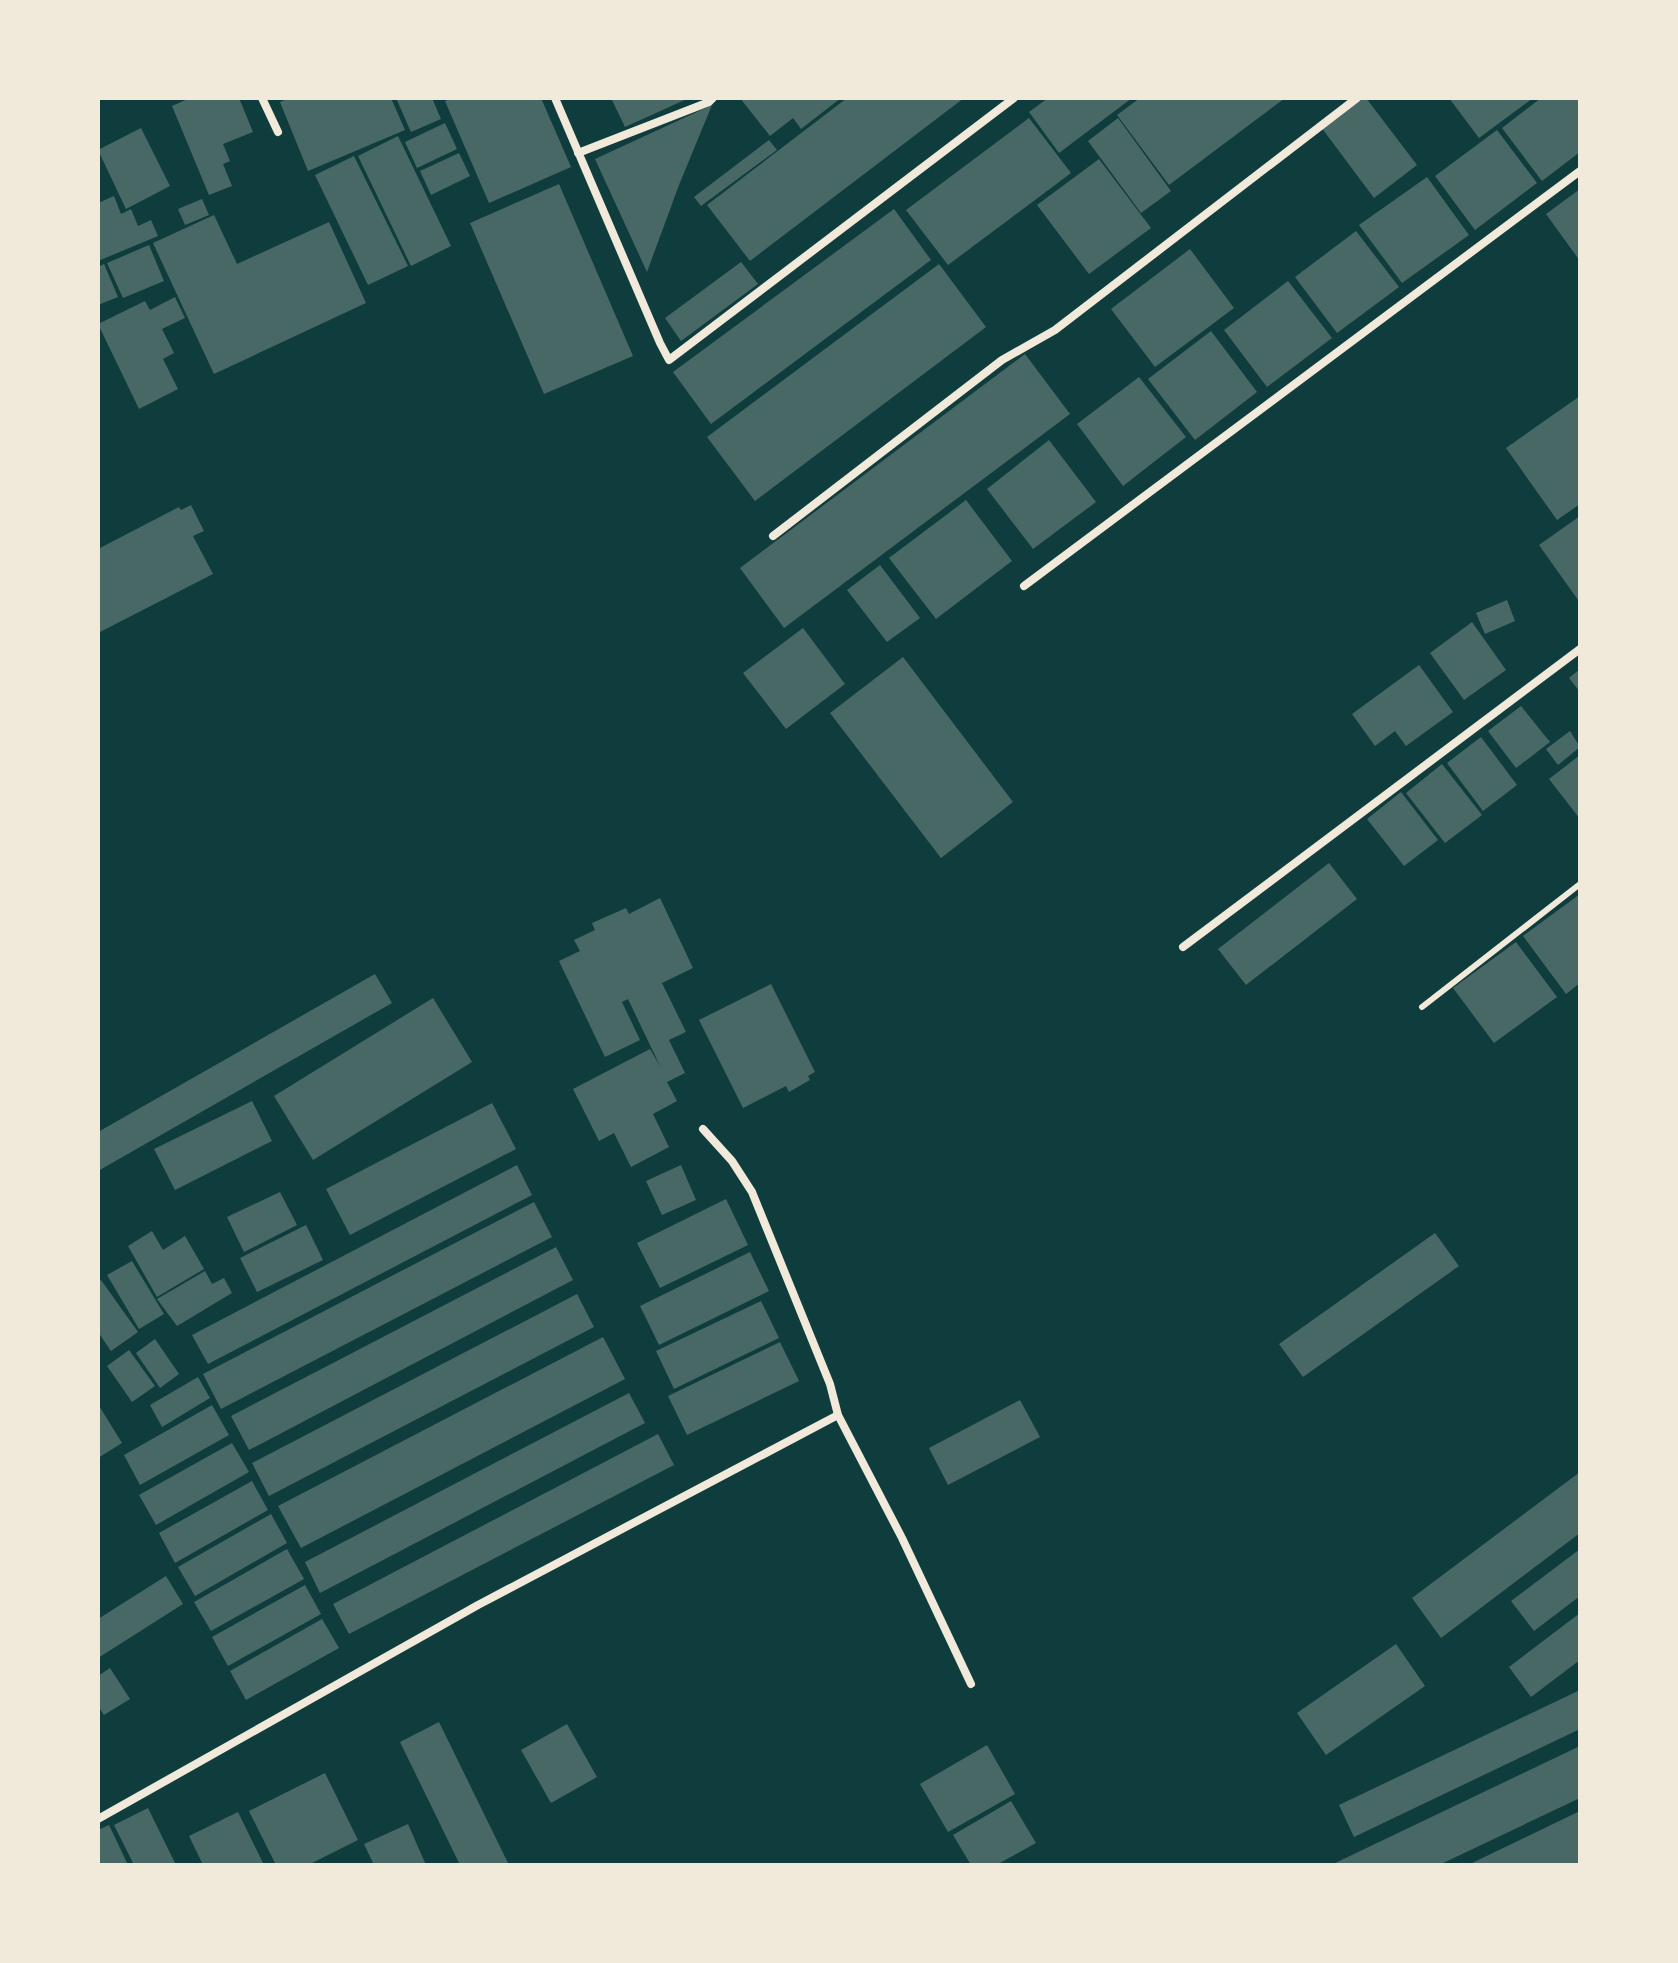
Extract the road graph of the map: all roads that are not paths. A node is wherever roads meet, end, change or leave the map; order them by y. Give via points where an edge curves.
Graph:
1 (262, 98) edge
2 (555, 98) edge
3 (713, 98) edge
4 (1014, 98) edge
5 (1357, 98) edge
6 (278, 132) dead end
7 (578, 153) junction
8 (1580, 171) edge
9 (773, 536) dead end
10 (1024, 586) dead end
11 (1580, 649) edge
12 (1580, 884) edge
13 (1183, 947) dead end
14 (1422, 1007) dead end
15 (703, 1129) dead end
16 (838, 1415) junction
17 (971, 1684) dead end
18 (98, 1819) edge

1 - 6 street
2 - 7 street
3 - 7 street
4 - 7 street via 669,360
5 - 9 street via 1055,330 1002,360
8 - 10 street
11 - 13 street
12 - 14 lane
15 - 16 street via 752,1192
16 - 17 street
16 - 18 street via 478,1605

